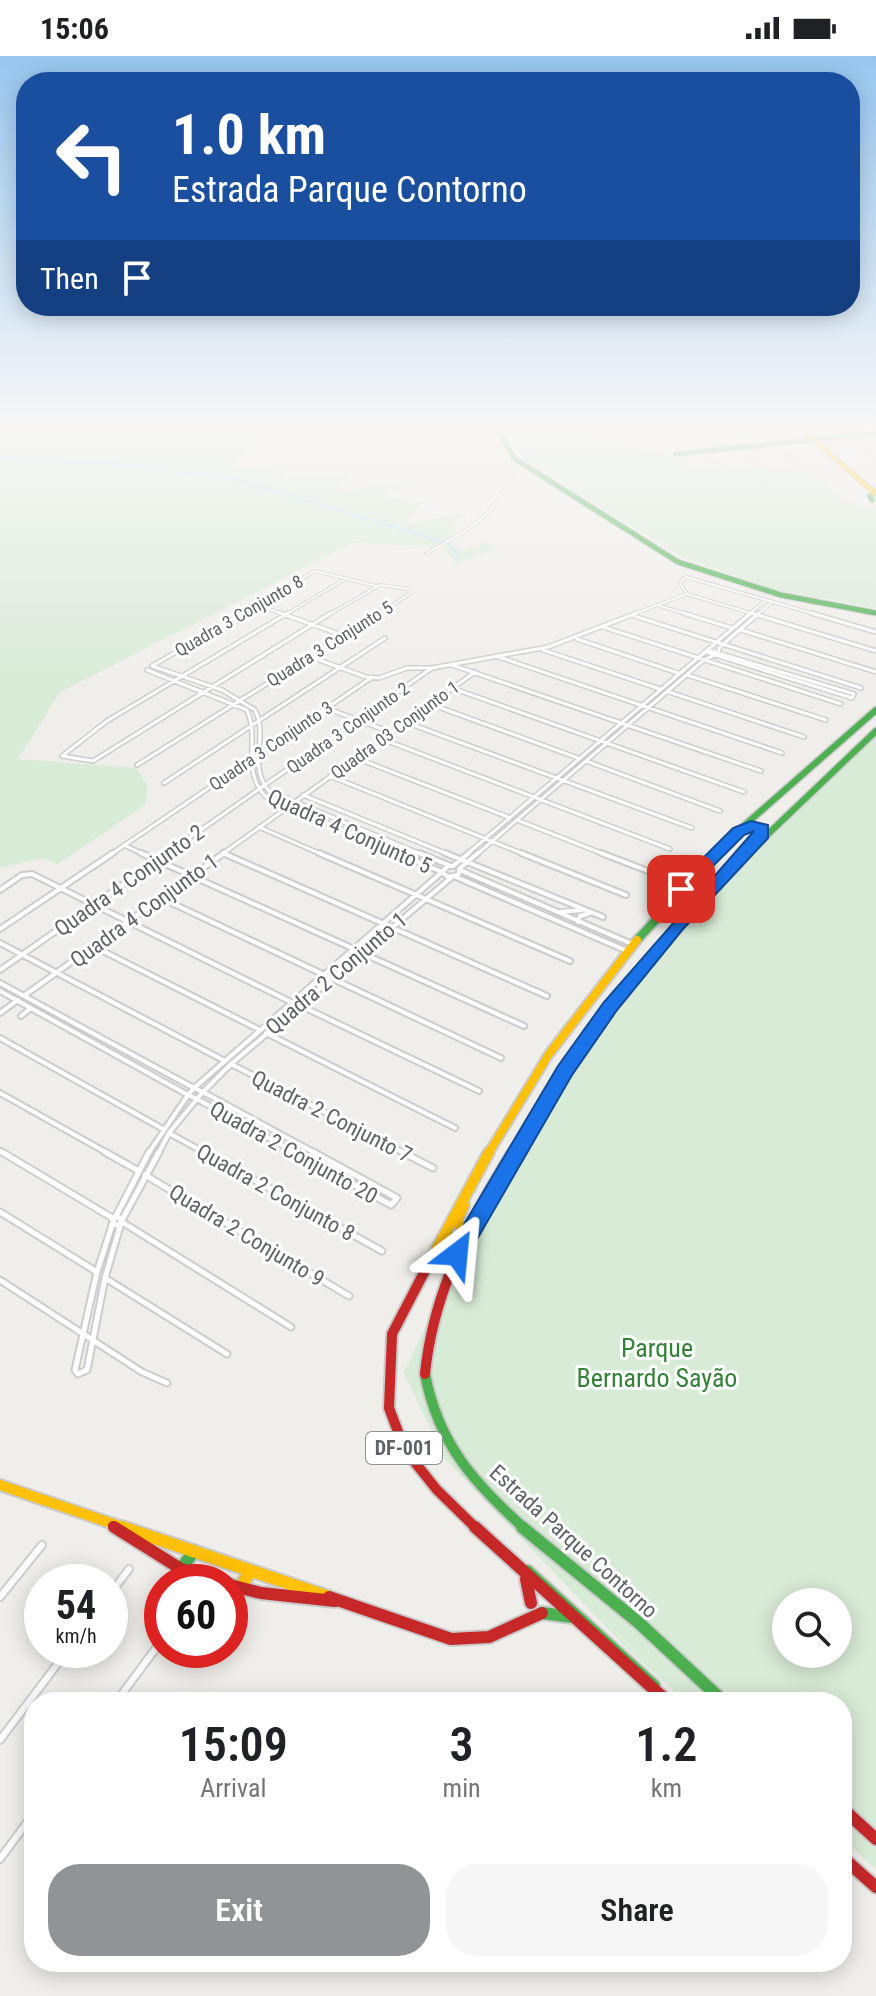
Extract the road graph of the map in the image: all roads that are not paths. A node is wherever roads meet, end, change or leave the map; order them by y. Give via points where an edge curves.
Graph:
1 (490, 514) edge
2 (599, 514) edge
3 (426, 554) dead end
4 (347, 578) junction
5 (376, 586) junction
6 (687, 594) junction
7 (766, 600) junction
8 (772, 602) junction
9 (257, 605) junction
10 (658, 605) junction
11 (876, 613) edge
12 (751, 614) junction
13 (284, 615) junction
14 (632, 616) junction
15 (756, 616) junction
16 (313, 625) junction
17 (603, 627) junction
18 (734, 628) junction
19 (741, 630) junction
20 (876, 632) edge
21 (343, 635) junction
22 (385, 638) dead end
23 (575, 638) junction
24 (717, 642) junction
25 (723, 644) junction
26 (541, 649) junction
27 (707, 651) junction
28 (876, 651) edge
29 (717, 654) junction
30 (310, 656) junction
31 (497, 656) junction
32 (698, 658) junction
33 (704, 660) junction
34 (450, 665) junction
35 (152, 666) junction
36 (340, 667) junction
37 (432, 668) junction
38 (475, 672) junction
39 (876, 672) edge
40 (680, 673) junction
41 (686, 675) junction
42 (182, 677) junction
43 (371, 678) junction
44 (176, 681) junction
45 (212, 688) junction
46 (452, 688) junction
47 (861, 688) dead end
48 (661, 689) junction
49 (667, 691) junction
50 (206, 692) junction
51 (853, 696) dead end
52 (242, 700) junction
53 (236, 703) junction
54 (430, 704) junction
55 (841, 704) dead end
56 (642, 706) junction
57 (326, 708) junction
58 (648, 708) junction
59 (876, 710) edge
60 (259, 720) junction
61 (359, 720) junction
62 (826, 720) dead end
63 (405, 722) junction
64 (622, 723) junction
65 (251, 725) junction
66 (628, 725) junction
67 (876, 731) edge
68 (390, 732) junction
69 (804, 737) dead end
70 (382, 739) junction
71 (601, 740) junction
72 (607, 742) junction
73 (782, 753) dead end
74 (257, 755) junction
75 (356, 758) junction
76 (579, 759) junction
77 (250, 760) junction
78 (586, 761) junction
79 (137, 765) dead end
80 (761, 771) dead end
81 (330, 776) junction
82 (557, 778) junction
83 (563, 780) junction
84 (164, 783) dead end
85 (261, 789) junction
86 (744, 792) dead end
87 (303, 795) junction
88 (534, 797) junction
89 (540, 799) junction
90 (294, 803) junction
91 (288, 807) junction
92 (720, 811) dead end
93 (510, 817) junction
94 (516, 820) junction
95 (259, 827) junction
96 (692, 828) dead end
97 (738, 831) junction
98 (486, 838) junction
99 (760, 838) junction
100 (492, 840) junction
101 (124, 845) junction
102 (670, 849) dead end
103 (223, 853) junction
104 (159, 860) junction
105 (460, 860) junction
106 (467, 863) junction
107 (452, 866) junction
108 (459, 869) junction
109 (648, 871) dead end
110 (442, 872) junction
111 (193, 874) junction
112 (452, 877) junction
113 (61, 889) junction
114 (0, 890) edge
115 (417, 895) junction
116 (626, 895) dead end
117 (161, 898) junction
118 (425, 898) junction
119 (93, 905) junction
120 (585, 910) junction
121 (554, 912) junction
122 (592, 913) junction
123 (603, 917) dead end
124 (127, 922) junction
125 (580, 923) junction
126 (384, 924) junction
127 (391, 927) junction
128 (0, 929) edge
129 (577, 929) junction
130 (597, 930) junction
131 (591, 935) junction
132 (0, 943) edge
133 (93, 946) junction
134 (630, 948) junction
135 (354, 949) junction
136 (361, 952) junction
137 (23, 954) junction
138 (570, 961) dead end
139 (0, 970) edge
140 (57, 972) junction
141 (323, 975) junction
142 (330, 978) junction
143 (0, 983) edge
144 (0, 991) edge
145 (24, 996) junction
146 (547, 996) dead end
147 (18, 1000) junction
148 (291, 1002) junction
149 (299, 1005) junction
150 (31, 1008) junction
151 (0, 1013) edge
152 (21, 1016) dead end
153 (524, 1026) dead end
154 (258, 1029) junction
155 (266, 1033) junction
156 (0, 1038) edge
157 (501, 1058) dead end
158 (223, 1060) junction
159 (231, 1064) junction
160 (194, 1088) junction
161 (479, 1091) dead end
162 (203, 1092) junction
163 (0, 1093) edge
164 (188, 1095) junction
165 (197, 1099) junction
166 (455, 1128) dead end
167 (163, 1129) junction
168 (169, 1133) junction
169 (0, 1151) edge
170 (433, 1168) dead end
171 (137, 1170) junction
172 (145, 1174) junction
173 (465, 1198) junction
174 (0, 1212) edge
175 (478, 1216) junction
176 (114, 1220) junction
177 (122, 1222) junction
178 (382, 1251) dead end
179 (457, 1254) junction
180 (97, 1272) junction
181 (421, 1277) junction
182 (105, 1278) junction
183 (0, 1280) edge
184 (349, 1296) dead end
185 (291, 1327) dead end
186 (83, 1333) junction
187 (92, 1340) junction
188 (227, 1354) dead end
189 (167, 1383) dead end
190 (0, 1485) edge
191 (103, 1520) junction
192 (482, 1535) junction
193 (42, 1545) dead end
194 (194, 1551) junction
195 (173, 1564) edge
196 (183, 1564) edge
197 (250, 1571) junction
198 (523, 1574) junction
199 (248, 1575) edge
200 (248, 1590) edge
201 (0, 1597) edge
202 (346, 1603) junction
203 (572, 1617) junction
204 (519, 1627) junction
205 (144, 1664) edge
206 (54, 1668) edge
207 (36, 1692) edge
208 (123, 1692) edge
209 (657, 1692) edge
210 (658, 1692) edge
211 (713, 1692) edge
212 (24, 1708) edge
213 (0, 1740) edge
214 (852, 1817) edge
215 (24, 1827) edge
216 (876, 1839) edge
217 (0, 1859) edge
218 (852, 1866) edge
219 (876, 1887) edge

1 - 3 street
2 - 11 main road via 693,568 795,599
4 - 5 street
4 - 9 street, Quadra 3 Conjunto 8 via 315,571
4 - 13 street
5 - 16 street
5 - 21 street, Quadra 3 Conjunto 5 via 398,586 410,594
6 - 7 street via 680,583 683,578
6 - 10 street
6 - 12 street
7 - 8 street
7 - 12 street
8 - 15 street
8 - 20 street
9 - 13 street
9 - 35 street, Quadra 3 Conjunto 8
10 - 14 street
10 - 18 street
12 - 15 street
12 - 18 street
13 - 16 street
13 - 42 street
14 - 17 street
14 - 24 street
15 - 19 street
15 - 28 street
16 - 21 street
16 - 45 street
17 - 23 street
17 - 32 street
18 - 19 street
18 - 24 street
19 - 25 street
19 - 39 street
21 - 30 street, Quadra 3 Conjunto 5
22 - 36 street
23 - 26 street
23 - 40 street
24 - 25 street
24 - 27 street
25 - 29 street
25 - 47 street
26 - 31 street
26 - 48 street
27 - 29 street
27 - 32 street
29 - 33 street
29 - 51 street
30 - 36 street
30 - 52 street, Quadra 3 Conjunto 5
31 - 34 street
31 - 56 street
32 - 33 street
32 - 40 street
33 - 41 street
33 - 55 street
34 - 37 street
34 - 38 street, Quadra 03 Conjunto 1
35 - 42 street
35 - 44 street, Quadra 3 Conjunto 8 via 147,670
36 - 43 street
36 - 60 street
37 - 43 street via 407,668
37 - 61 street, Quadra 3 Conjunto 2
38 - 46 street, Quadra 03 Conjunto 1
38 - 64 street
40 - 41 street
40 - 48 street
41 - 49 street
41 - 62 street
42 - 44 street
42 - 45 street
43 - 57 street, Quadra 3 Conjunto 3
44 - 50 street
44 - 50 street via 107,721 62,755 93,761
45 - 50 street
45 - 52 street
46 - 54 street, Quadra 03 Conjunto 1
46 - 71 street
48 - 49 street
48 - 56 street
49 - 58 street
49 - 69 street
50 - 53 street
52 - 53 street, Quadra 3 Conjunto 5
52 - 60 street
53 - 65 street via 247,710
53 - 79 street
54 - 63 street, Quadra 03 Conjunto 1
54 - 76 street
56 - 58 street
56 - 64 street
57 - 61 street
57 - 74 street, Quadra 3 Conjunto 3
58 - 66 street
58 - 73 street
59 - 97 main road, DF-001
60 - 65 street
60 - 74 street
61 - 68 street
61 - 85 street, Quadra 3 Conjunto 2
63 - 68 street, Quadra 03 Conjunto 1
63 - 82 street
64 - 66 street
64 - 71 street
65 - 77 street, Quadra 4 Conjunto 5
65 - 84 street
66 - 72 street
66 - 80 street
67 - 99 main road, Estrada Parque Contorno / DF-001
68 - 70 street, Quadra 03 Conjunto 1
70 - 75 street, Quadra 03 Conjunto 1
70 - 88 street
71 - 72 street
71 - 76 street
72 - 78 street
72 - 86 street
74 - 77 street, Quadra 3 Conjunto 3
74 - 85 street
75 - 81 street, Quadra 03 Conjunto 1
75 - 93 street
76 - 78 street
76 - 82 street
77 - 85 street, Quadra 4 Conjunto 5 via 251,777
77 - 101 street, Quadra 3 Conjunto 3
78 - 83 street
78 - 92 street
81 - 87 street, Quadra 03 Conjunto 1
81 - 98 street
82 - 83 street
82 - 88 street
83 - 89 street
83 - 96 street
85 - 90 street
85 - 91 street, Quadra 4 Conjunto 5
85 - 104 street, Quadra 4 Conjunto 2
87 - 90 street, Quadra 03 Conjunto 1
87 - 105 street
88 - 89 street
88 - 93 street
89 - 94 street
89 - 102 street
90 - 91 street
90 - 91 street
90 - 107 street
91 - 95 street, Quadra 4 Conjunto 1
91 - 110 street, Quadra 4 Conjunto 5
93 - 94 street
93 - 98 street
94 - 100 street
94 - 109 street
95 - 103 street, Quadra 4 Conjunto 1
95 - 115 street
97 - 99 main road via 757,826 763,830
97 - 134 main road, DF-001
98 - 100 street
98 - 105 street
99 - 175 main road, Estrada Parque Contorno / DF-001 via 610,1006 564,1071
100 - 106 street
100 - 116 street
101 - 104 street
101 - 113 street, Quadra 3 Conjunto 3
103 - 111 street, Quadra 4 Conjunto 1
103 - 126 street
104 - 111 street
104 - 119 street, Quadra 4 Conjunto 2
105 - 106 street
105 - 107 street
106 - 108 street
106 - 120 street
107 - 108 street
107 - 110 street
108 - 112 street
108 - 121 street
110 - 112 street, Quadra 4 Conjunto 5
110 - 115 street
111 - 117 street, Quadra 4 Conjunto 1
111 - 135 street
112 - 118 street
112 - 129 street, Quadra 4 Conjunto 5
113 - 114 street via 22,875
113 - 119 street
113 - 128 street, Quadra 3 Conjunto 3
115 - 118 street
115 - 126 street
117 - 124 street, Quadra 4 Conjunto 1
117 - 141 street
118 - 127 street, Quadra 2 Conjunto 1
118 - 138 street, Quadra 2 Conjunto 1
119 - 124 street
119 - 137 street, Quadra 4 Conjunto 2
120 - 121 street
120 - 122 street
121 - 125 street
122 - 123 street
122 - 125 street via 580,916
124 - 133 street, Quadra 4 Conjunto 1
124 - 148 street
125 - 129 street
125 - 130 street
126 - 127 street
126 - 135 street
127 - 136 street, Quadra 2 Conjunto 1
127 - 146 street
129 - 131 street, Quadra 4 Conjunto 5
130 - 131 street
130 - 134 street
131 - 134 street, Quadra 4 Conjunto 5
132 - 137 street
133 - 140 street, Quadra 4 Conjunto 1
133 - 154 street
134 - 173 main road, DF-001 via 545,1060 488,1150
135 - 141 street
136 - 142 street, Quadra 2 Conjunto 1
136 - 153 street
137 - 139 street, Quadra 4 Conjunto 2
137 - 140 street
140 - 145 street, Quadra 4 Conjunto 1
140 - 158 street
141 - 142 street
141 - 148 street
142 - 149 street, Quadra 2 Conjunto 1
142 - 157 street
143 - 145 street
144 - 147 street, Quadra 2 Conjunto 20
145 - 147 street, Quadra 4 Conjunto 1
145 - 160 street
147 - 150 street, Quadra 2 Conjunto 20
147 - 151 street, Quadra 4 Conjunto 1
148 - 154 street
149 - 155 street, Quadra 2 Conjunto 1
149 - 161 street
150 - 152 street
150 - 164 street, Quadra 2 Conjunto 20
154 - 158 street
155 - 159 street, Quadra 2 Conjunto 1
155 - 166 street
156 - 167 street
158 - 160 street
159 - 162 street, Quadra 2 Conjunto 1
159 - 170 street, Quadra 2 Conjunto 7
160 - 162 street
160 - 164 street
162 - 165 street, Quadra 2 Conjunto 1
162 - 165 street, Quadra 2 Conjunto 20 via 397,1198 391,1205
163 - 171 street
164 - 165 street, Quadra 2 Conjunto 20
164 - 167 street
165 - 168 street
167 - 171 street
168 - 172 street
168 - 178 street, Quadra 2 Conjunto 8
169 - 176 street
171 - 176 street
172 - 177 street
172 - 184 street, Quadra 2 Conjunto 9
173 - 175 main road via 456,1222 465,1229
173 - 181 main road, DF-001
174 - 180 street
175 - 179 main road, Estrada Parque Contorno / DF-001
176 - 177 street
176 - 180 street
177 - 182 street
177 - 185 street
179 - 181 main road via 459,1242 450,1237
179 - 211 main road, Estrada Parque Contorno / DF-001 via 428,1319 422,1365 438,1424 491,1494
180 - 186 street
181 - 192 main road, DF-001 via 392,1334 387,1360 392,1421 426,1479
182 - 187 street
182 - 188 street
183 - 186 street
186 - 187 street
186 - 187 street via 78,1374 87,1370
187 - 189 street
190 - 191 main road
191 - 194 main road
191 - 195 main road
192 - 198 main road, DF-001
192 - 210 main road, DF-001 via 593,1628
193 - 201 street
194 - 196 main road
194 - 197 main road
197 - 199 main road
197 - 202 main road
198 - 203 main road, DF-001
198 - 204 main road via 531,1603
200 - 202 main road
202 - 204 main road via 474,1643
203 - 204 main road via 542,1613
203 - 209 main road, DF-001
205 - 208 street
206 - 207 street
212 - 213 street
214 - 216 main road
215 - 217 street
218 - 219 main road

